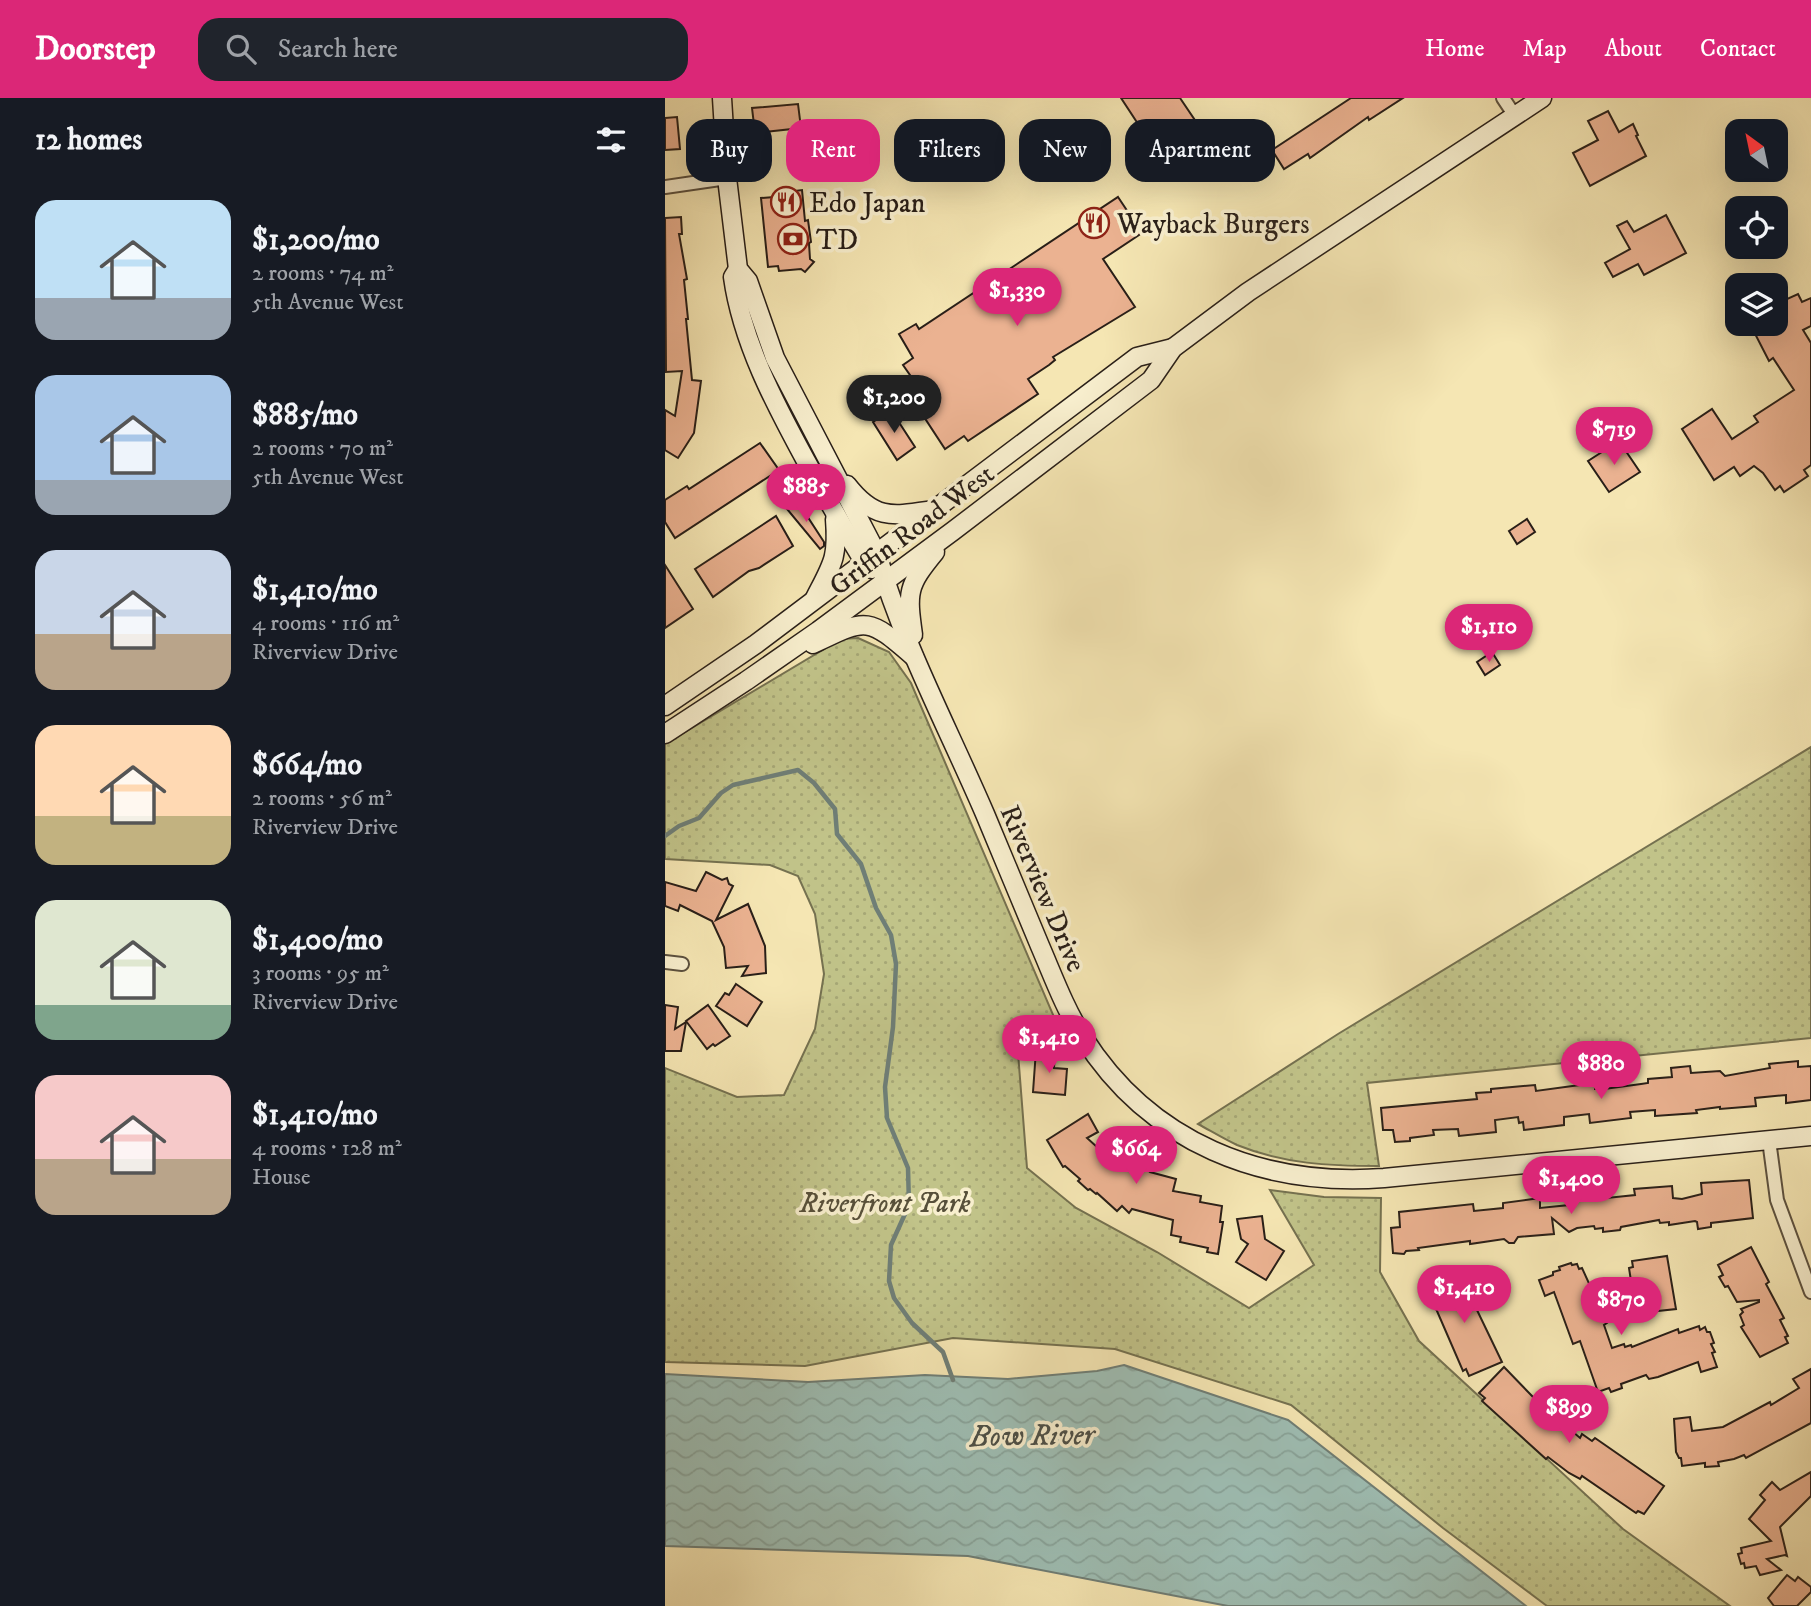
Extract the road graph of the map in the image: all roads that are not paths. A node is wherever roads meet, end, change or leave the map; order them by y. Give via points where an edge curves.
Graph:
1 (722, 98) edge
2 (1503, 98) edge
3 (1542, 98) edge
4 (1515, 116) junction
5 (723, 119) edge
6 (699, 182) edge
7 (727, 182) edge
8 (665, 187) edge
9 (738, 269) junction
10 (1173, 348) junction
11 (834, 469) junction
12 (935, 510) junction
13 (834, 512) junction
14 (953, 531) junction
15 (871, 558) junction
16 (885, 581) junction
17 (814, 601) junction
18 (778, 659) junction
19 (916, 659) junction
20 (665, 706) edge
21 (665, 734) edge
22 (665, 962) edge
23 (682, 964) dead end
24 (1811, 1136) edge
25 (1769, 1140) junction
26 (1811, 1292) edge

1 - 5 main road
2 - 4 street
3 - 4 main road, Griffin Road West
4 - 10 main road, Griffin Road West via 1294,261
6 - 8 street
7 - 9 main road
9 - 11 main road via 748,281 775,358
9 - 13 main road via 734,287 772,398
10 - 12 main road, Griffin Road West via 1137,357
10 - 14 main road, Griffin Road West via 1151,380
11 - 12 main road via 859,499 881,514
11 - 15 main road
12 - 15 main road, Griffin Road West
13 - 15 main road
13 - 17 main road via 835,558
14 - 16 main road, Griffin Road West
14 - 19 main road via 911,586
15 - 16 main road
15 - 17 main road, Griffin Road West
16 - 18 main road, Griffin Road West
16 - 19 main road, Riverview Drive
17 - 20 main road, Griffin Road West
18 - 19 main road via 860,624 891,637
18 - 21 main road, Griffin Road West
19 - 25 main road, Riverview Drive via 1057,987 1083,1037 1114,1078 1181,1135 1256,1167 1334,1180
22 - 23 street
24 - 25 main road, Riverview Drive
25 - 26 street via 1777,1200

